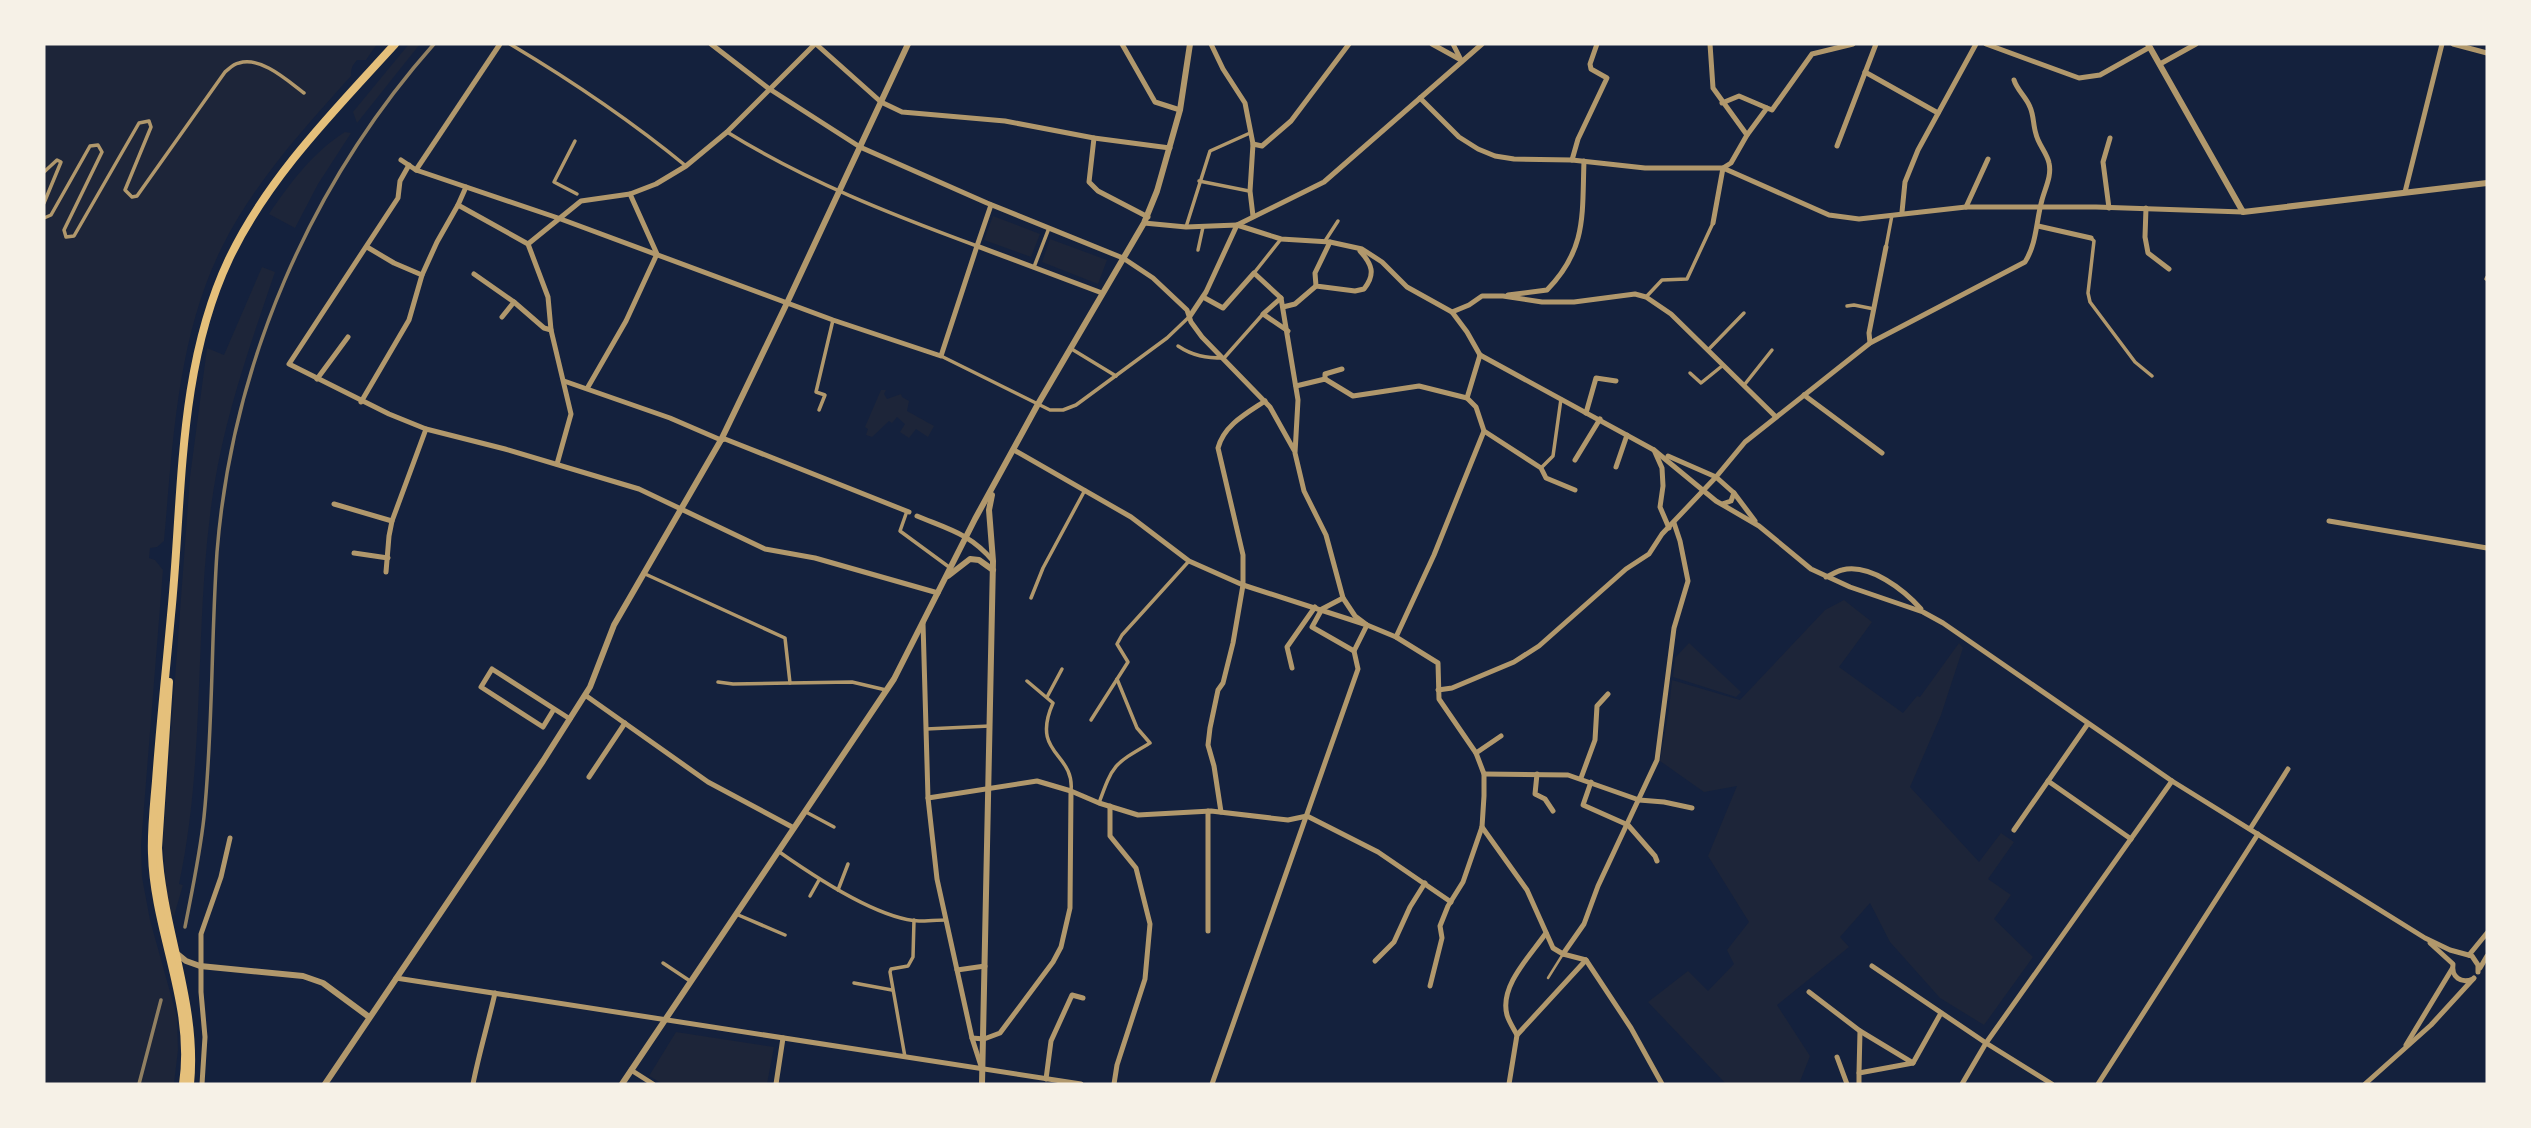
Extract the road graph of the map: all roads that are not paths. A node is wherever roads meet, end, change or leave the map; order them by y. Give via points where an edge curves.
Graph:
1 (396, 44) edge
2 (500, 44) edge
3 (510, 44) edge
4 (711, 44) edge
5 (815, 44) edge
6 (908, 44) edge
7 (1122, 44) edge
8 (1190, 44) edge
9 (1349, 44) edge
10 (1432, 44) edge
11 (1453, 44) edge
12 (1482, 44) edge
13 (1597, 44) edge
14 (1710, 44) edge
15 (1853, 44) edge
16 (1876, 44) edge
17 (1976, 44) edge
18 (1986, 44) edge
19 (2196, 44) edge
20 (2442, 44) edge
21 (2453, 44) edge
22 (1212, 45) edge
23 (2149, 46) edge
24 (2487, 53) edge
25 (1461, 60) junction
26 (2160, 64) junction
27 (1865, 72) junction
28 (2014, 80) dead end
29 (768, 88) junction
30 (304, 93) dead end
31 (1420, 98) junction
32 (881, 102) junction
33 (1722, 103) junction
34 (1767, 108) junction
35 (1180, 110) junction
36 (1938, 113) junction
37 (727, 132) junction
38 (1249, 133) junction
39 (1747, 135) junction
40 (1094, 138) junction
41 (2110, 138) dead end
42 (575, 141) dead end
43 (1253, 144) junction
44 (1837, 146) dead end
45 (860, 147) junction
46 (1170, 148) junction
47 (1989, 159) dead end
48 (401, 160) dead end
49 (1572, 160) junction
50 (1584, 161) junction
51 (409, 165) junction
52 (686, 166) junction
53 (1723, 168) junction
54 (416, 170) junction
55 (44, 172) edge
56 (1199, 181) junction
57 (2487, 183) edge
58 (466, 187) junction
59 (1250, 191) junction
60 (839, 192) junction
61 (2405, 192) junction
62 (577, 194) dead end
63 (630, 194) junction
64 (44, 203) edge
65 (989, 204) junction
66 (2041, 205) junction
67 (1966, 206) junction
68 (457, 208) junction
69 (2109, 208) junction
70 (2146, 208) junction
71 (1902, 212) junction
72 (2243, 212) junction
73 (1892, 214) junction
74 (1253, 216) junction
75 (1147, 217) junction
76 (44, 218) edge
77 (558, 218) junction
78 (1338, 221) dead end
79 (1713, 223) joint
80 (1237, 225) junction
81 (1203, 227) junction
82 (1049, 228) junction
83 (1186, 228) junction
84 (2038, 228) junction
85 (2091, 238) joint
86 (1282, 241) junction
87 (1328, 242) junction
88 (528, 244) junction
89 (975, 246) junction
90 (367, 247) junction
91 (1886, 247) joint
92 (1358, 248) junction
93 (1198, 250) dead end
94 (657, 254) junction
95 (1123, 258) junction
96 (1034, 267) junction
97 (2169, 270) dead end
98 (1254, 273) junction
99 (474, 274) dead end
100 (422, 275) junction
101 (1315, 286) junction
102 (1205, 294) junction
103 (1101, 296) junction
104 (1503, 296) junction
105 (1646, 297) junction
106 (1281, 298) junction
107 (514, 302) junction
108 (787, 303) junction
109 (1847, 306) dead end
110 (1283, 307) junction
111 (1874, 309) junction
112 (1452, 312) junction
113 (1188, 313) junction
114 (1744, 313) dead end
115 (1264, 314) junction
116 (502, 317) dead end
117 (833, 320) junction
118 (551, 330) junction
119 (1288, 331) junction
120 (348, 337) dead end
121 (1870, 343) junction
122 (1178, 346) dead end
123 (1070, 348) junction
124 (1772, 350) dead end
125 (1708, 351) junction
126 (1480, 355) junction
127 (941, 356) junction
128 (1224, 358) junction
129 (1724, 365) junction
130 (1342, 369) dead end
131 (1690, 373) dead end
132 (1116, 376) junction
133 (2152, 376) dead end
134 (317, 379) junction
135 (1325, 379) junction
136 (564, 380) junction
137 (1616, 381) dead end
138 (1745, 384) junction
139 (1296, 386) junction
140 (588, 387) junction
141 (1804, 395) junction
142 (1467, 398) junction
143 (1561, 399) junction
144 (361, 402) junction
145 (1038, 404) junction
146 (1268, 404) junction
147 (819, 410) dead end
148 (1586, 413) junction
149 (1776, 417) junction
150 (1600, 419) junction
151 (426, 429) junction
152 (1484, 431) junction
153 (1627, 435) junction
154 (721, 440) junction
155 (1014, 450) junction
156 (1654, 450) junction
157 (1295, 453) junction
158 (1882, 453) dead end
159 (1662, 454) junction
160 (1575, 460) dead end
161 (557, 464) junction
162 (1616, 467) dead end
163 (1541, 468) junction
164 (1716, 477) junction
165 (994, 488) junction
166 (1085, 491) junction
167 (1575, 491) dead end
168 (1704, 491) junction
169 (1734, 493) junction
170 (334, 504) dead end
171 (1722, 504) junction
172 (681, 507) junction
173 (908, 512) joint
174 (917, 516) dead end
175 (392, 521) junction
176 (2329, 521) dead end
177 (1674, 523) junction
178 (1759, 526) junction
179 (1669, 528) junction
180 (966, 537) junction
181 (2487, 548) edge
182 (354, 554) dead end
183 (387, 558) junction
184 (993, 561) junction
185 (1189, 561) junction
186 (949, 568) junction
187 (993, 570) junction
188 (386, 572) dead end
189 (643, 573) junction
190 (945, 578) junction
191 (1825, 578) junction
192 (1243, 585) junction
193 (938, 593) junction
194 (1031, 598) dead end
195 (1343, 598) junction
196 (1318, 608) junction
197 (1923, 612) junction
198 (923, 621) junction
199 (1367, 625) junction
200 (1396, 638) junction
201 (1354, 651) junction
202 (1292, 668) dead end
203 (1062, 669) dead end
204 (1117, 679) junction
205 (1027, 681) dead end
206 (718, 682) dead end
207 (790, 683) junction
208 (886, 690) junction
209 (1438, 690) junction
210 (1608, 694) dead end
211 (585, 695) junction
212 (1047, 697) junction
213 (554, 709) junction
214 (570, 719) junction
215 (1091, 720) dead end
216 (625, 723) junction
217 (2087, 725) junction
218 (990, 726) junction
219 (926, 729) junction
220 (1501, 736) dead end
221 (1476, 752) junction
222 (2288, 769) dead end
223 (1484, 774) junction
224 (1537, 774) junction
225 (589, 777) dead end
226 (1581, 778) junction
227 (2048, 781) junction
228 (2172, 781) junction
229 (1591, 782) junction
230 (988, 788) junction
231 (1071, 791) junction
232 (928, 799) junction
233 (1639, 800) junction
234 (1099, 803) junction
235 (1110, 807) junction
236 (1692, 808) dead end
237 (1208, 811) junction
238 (1553, 811) dead end
239 (806, 812) junction
240 (1221, 812) junction
241 (1307, 816) junction
242 (156, 824) junction
243 (1628, 825) junction
244 (834, 827) dead end
245 (1482, 827) junction
246 (794, 828) junction
247 (2250, 829) junction
248 (2014, 830) dead end
249 (2258, 834) junction
250 (230, 838) dead end
251 (2131, 839) junction
252 (778, 852) junction
253 (1657, 861) dead end
254 (848, 864) dead end
255 (819, 880) junction
256 (1425, 883) junction
257 (838, 890) junction
258 (810, 896) dead end
259 (1451, 902) junction
260 (736, 914) junction
261 (914, 920) junction
262 (946, 920) junction
263 (1208, 931) dead end
264 (1546, 933) junction
265 (2487, 933) edge
266 (785, 935) dead end
267 (2425, 938) junction
268 (175, 952) junction
269 (1563, 954) junction
270 (2467, 955) junction
271 (2487, 956) edge
272 (1586, 960) junction
273 (1375, 961) dead end
274 (663, 963) dead end
275 (200, 966) junction
276 (985, 966) junction
277 (1872, 966) dead end
278 (2453, 966) junction
279 (957, 970) junction
280 (2478, 972) junction
281 (396, 978) junction
282 (1548, 978) dead end
283 (2474, 978) junction
284 (692, 982) junction
285 (854, 983) dead end
286 (1430, 986) dead end
287 (892, 990) junction
288 (1809, 992) dead end
289 (495, 993) junction
290 (1083, 998) dead end
291 (1941, 1013) junction
292 (369, 1017) junction
293 (666, 1019) junction
294 (1860, 1031) junction
295 (1517, 1035) junction
296 (783, 1038) junction
297 (972, 1038) junction
298 (984, 1039) junction
299 (1986, 1043) junction
300 (2402, 1050) junction
301 (905, 1057) junction
302 (1837, 1057) dead end
303 (1913, 1063) junction
304 (982, 1069) junction
305 (631, 1070) junction
306 (1860, 1073) junction
307 (1046, 1079) junction
308 (183, 1084) edge
309 (190, 1084) edge
310 (202, 1084) edge
311 (324, 1084) edge
312 (473, 1084) edge
313 (622, 1084) edge
314 (653, 1084) edge
315 (776, 1084) edge
316 (982, 1084) edge
317 (1081, 1084) edge
318 (1114, 1084) edge
319 (1212, 1084) edge
320 (1509, 1084) edge
321 (1662, 1084) edge
322 (1847, 1084) edge
323 (1859, 1084) edge
324 (1962, 1084) edge
325 (2052, 1084) edge
326 (2098, 1084) edge
327 (2365, 1084) edge

1 - 242 main road via 275,183 239,239 207,319 185,444 161,706
2 - 54 street
3 - 52 street via 565,76
4 - 29 street
5 - 29 street
5 - 32 street
6 - 32 street
7 - 35 street via 1155,102
8 - 35 street
9 - 43 street via 1291,121 1262,146
10 - 25 street
11 - 25 street
12 - 25 street
13 - 49 street via 1591,69 1607,78
14 - 33 street via 1713,88
15 - 34 street via 1812,54 1772,110
16 - 27 street
17 - 36 street
18 - 23 street via 2078,78 2100,75
19 - 26 street
20 - 61 street
21 - 24 street
22 - 38 street via 1245,103
23 - 26 street
25 - 31 street
26 - 72 street
27 - 36 street
27 - 44 street
28 - 66 street via 2032,110 2035,134 2049,164
29 - 37 street
29 - 45 street
30 - 76 street via 268,68 235,64 137,196 125,190 151,127 149,121 139,123 74,236 66,237 64,230 102,152 98,145 90,146 51,215
31 - 49 street via 1459,137 1495,156
31 - 74 street via 1324,182
32 - 40 street via 902,112 1005,121
32 - 45 street
33 - 34 street via 1739,96
33 - 39 street
34 - 39 street
35 - 46 street
36 - 71 street via 1905,182
37 - 52 street
37 - 60 street
38 - 43 street
38 - 56 street via 1210,151
39 - 53 street via 1731,163
40 - 46 street
40 - 75 street via 1089,182
41 - 69 street via 2103,162
42 - 62 street via 554,182
43 - 59 street
45 - 60 street
45 - 65 street
46 - 75 street
47 - 67 street
48 - 51 street
49 - 50 street
50 - 53 street via 1645,168
50 - 104 street via 1581,233 1566,267 1547,290
51 - 54 street
51 - 90 street via 398,198
52 - 63 street
53 - 73 street via 1829,215 1860,219
53 - 79 street
54 - 58 street
55 - 64 street via 54,161 61,162
56 - 59 street
56 - 83 street
57 - 61 street
58 - 68 street
58 - 77 street
59 - 74 street
60 - 89 street
60 - 108 street
61 - 72 street
63 - 77 street via 582,201
63 - 94 street
65 - 82 street
65 - 89 street
66 - 67 street
66 - 69 street
66 - 84 street
67 - 71 street
68 - 88 street
68 - 100 street
69 - 70 street
70 - 72 street
70 - 97 street via 2148,253
71 - 73 street
73 - 91 street
74 - 80 street
75 - 83 street via 1166,226
75 - 95 street
77 - 88 street
77 - 94 street
78 - 87 street
79 - 105 street via 1687,279 1661,280
80 - 81 street
80 - 86 street
80 - 102 street
81 - 83 street
81 - 93 street
82 - 95 street
82 - 96 street
84 - 85 street
84 - 121 street via 2025,262
85 - 133 street via 2090,303
86 - 87 street
86 - 98 street
87 - 92 street
87 - 101 street via 1315,273
88 - 118 street via 548,297
89 - 96 street
89 - 127 street
90 - 100 street
90 - 134 street via 289,364
91 - 111 street
92 - 101 street via 1371,267 1364,289
92 - 112 street via 1382,262 1407,287
94 - 108 street
94 - 140 street
95 - 103 street
95 - 113 street via 1153,278
96 - 103 street
98 - 102 street via 1223,308
98 - 106 street
99 - 107 street
100 - 144 street via 409,320
101 - 110 street via 1295,304
102 - 113 street
103 - 123 street
104 - 105 street via 1542,302
104 - 112 street via 1482,296
105 - 125 street via 1671,314
106 - 110 street
106 - 115 street
107 - 116 street
107 - 118 street
108 - 117 street
108 - 154 street
109 - 111 street
110 - 119 street
111 - 121 street
112 - 126 street
113 - 128 street via 1202,337
113 - 132 street via 1167,338
114 - 125 street
115 - 119 street
115 - 128 street
117 - 127 street
117 - 147 street via 816,392 825,395
118 - 136 street
119 - 139 street
120 - 134 street
121 - 141 street
122 - 128 street via 1190,354
123 - 132 street
123 - 145 street
124 - 138 street
125 - 129 street
126 - 142 street
126 - 143 street
127 - 145 street
128 - 146 street
129 - 131 street via 1701,383
129 - 138 street
130 - 135 street via 1325,374
132 - 145 street via 1063,410
134 - 144 street
135 - 139 street
135 - 142 street via 1353,396 1419,386
136 - 140 street
136 - 161 street via 571,414
137 - 148 street via 1596,378
138 - 149 street
139 - 157 street
140 - 154 street
141 - 149 street
141 - 158 street
142 - 152 street via 1476,407
143 - 148 street
143 - 163 street via 1552,456
144 - 151 street
145 - 155 street
146 - 157 street
146 - 192 street via 1235,420 1218,448 1243,555
148 - 150 street
149 - 164 street via 1745,442
150 - 153 street
150 - 160 street
151 - 161 street
151 - 175 street
152 - 163 street
152 - 200 street
153 - 156 street
153 - 162 street
154 - 172 street
154 - 173 street
155 - 165 street
155 - 166 street
156 - 159 street
156 - 179 street via 1662,468 1660,507
157 - 195 street via 1304,492 1326,535
159 - 164 street
159 - 168 street
161 - 172 street
163 - 167 street via 1546,478
164 - 168 street
164 - 169 street
165 - 180 street
165 - 184 street via 989,510
166 - 185 street via 1131,517
166 - 194 street
168 - 171 street
168 - 177 street
169 - 171 street via 1731,501
169 - 178 street
170 - 175 street
171 - 178 street
172 - 189 street
172 - 193 street via 765,549 815,558
173 - 186 street via 900,531
174 - 180 street
175 - 183 street
176 - 181 street
177 - 179 street
177 - 233 street via 1688,581 1674,628 1657,760
178 - 191 street
179 - 209 street via 1649,554 1539,646 1514,662
180 - 184 street
180 - 186 street
182 - 183 street
183 - 188 street
184 - 187 street
185 - 192 street
185 - 204 street via 1117,644 1128,662
186 - 190 street
187 - 190 street via 970,559
187 - 218 street
189 - 207 street via 785,638
189 - 211 street via 614,625
190 - 193 street
191 - 197 street
191 - 197 street via 1843,569 1863,570 1907,594
192 - 196 street
192 - 240 street via 1208,745
193 - 198 street
195 - 196 street
195 - 199 street
196 - 199 street
196 - 201 street via 1312,627
196 - 202 street via 1287,647
197 - 217 street
198 - 208 street
198 - 219 street
199 - 200 street
199 - 201 street
200 - 209 street via 1438,663
201 - 241 street via 1357,669
203 - 212 street
204 - 215 street
204 - 234 street via 1137,728 1150,743 1111,771
205 - 212 street
206 - 207 street
207 - 208 street via 852,682
208 - 239 street
209 - 221 street via 1439,699
210 - 226 street via 1597,706 1595,740
211 - 214 street
211 - 216 street
212 - 231 street via 1053,703 1045,724 1047,739 1072,778
213 - 213 street via 543,727 481,687 492,669
213 - 214 street
214 - 281 street
216 - 225 street
216 - 246 street via 708,782
217 - 227 street
217 - 228 street
218 - 219 street
218 - 230 street
219 - 232 street
220 - 221 street
221 - 223 street
222 - 247 street
223 - 224 street
223 - 245 street
224 - 226 street
224 - 238 street via 1535,794
226 - 229 street
227 - 248 street
227 - 251 street
228 - 247 street
228 - 251 street
229 - 233 street
229 - 243 street via 1583,805
230 - 231 street via 1037,781
230 - 232 street
230 - 276 street
231 - 234 street
231 - 298 street via 1066,932 1053,962 1023,1003 1000,1033
232 - 262 street
233 - 236 street
233 - 243 street
234 - 235 street
235 - 237 street via 1139,816
235 - 318 street via 1110,836 1136,868 1150,924 1145,979
237 - 240 street
237 - 263 street
239 - 244 street
239 - 246 street
240 - 241 street via 1288,820
241 - 256 street via 1378,852
241 - 319 street
242 - 268 main road via 159,875
242 - 308 main road via 151,850 156,898 184,1021
243 - 253 street
243 - 269 street via 1584,924
245 - 259 street
245 - 264 street via 1527,890
246 - 252 street
247 - 249 street
249 - 267 street
249 - 326 street
250 - 275 street via 222,877 201,933
251 - 299 street
252 - 255 street
252 - 260 street
254 - 257 street
255 - 257 street
255 - 258 street
256 - 259 street
256 - 273 street via 1394,942
257 - 261 street
259 - 286 street via 1440,926 1442,939
260 - 266 street
260 - 284 street
261 - 262 street
261 - 287 street via 913,959 908,966 891,969
262 - 279 street
264 - 269 street via 1553,948
264 - 295 street via 1506,995 1507,1015
265 - 270 street
267 - 270 street
267 - 278 street
268 - 275 street
268 - 309 main road via 189,1020
269 - 272 street
269 - 282 lane
270 - 278 street via 2456,959
270 - 280 street via 2477,961
271 - 280 street
272 - 295 street
272 - 321 street
274 - 284 street
275 - 292 street via 303,976 323,984
275 - 310 street via 205,1037
276 - 279 street
276 - 298 street
277 - 291 street
278 - 283 street via 2459,979
278 - 300 street
279 - 297 street
280 - 283 street
281 - 289 street
281 - 292 street
283 - 300 street
284 - 293 street
285 - 287 street
287 - 301 street
288 - 294 street
289 - 293 street
289 - 312 street
290 - 307 street via 1072,995 1052,1041
291 - 299 street
291 - 303 street
292 - 311 street
293 - 296 street
293 - 305 street
294 - 303 street
294 - 306 street
295 - 320 street
296 - 301 street
296 - 315 street
297 - 298 street
297 - 304 street
298 - 304 street
299 - 324 street
299 - 325 street
300 - 327 street
301 - 304 street
302 - 322 street
303 - 306 street
304 - 307 street
304 - 316 street
305 - 313 street
305 - 314 street
306 - 323 street
307 - 317 street

